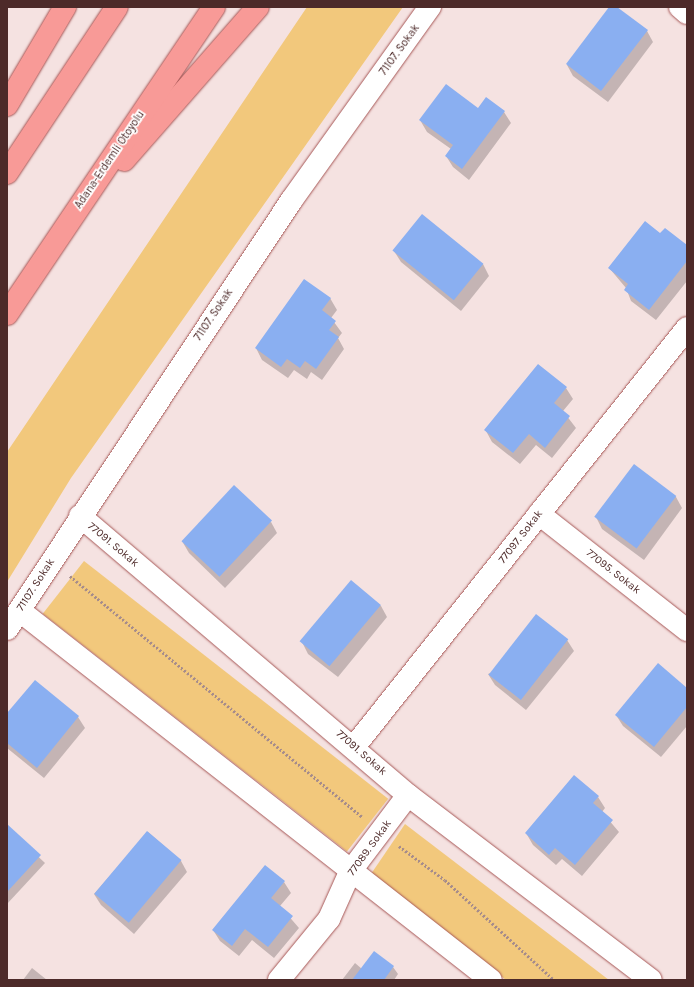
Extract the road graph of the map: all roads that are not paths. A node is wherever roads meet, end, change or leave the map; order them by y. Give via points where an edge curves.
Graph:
1 (65, 7) edge
2 (117, 7) edge
3 (214, 7) edge
4 (258, 7) edge
5 (430, 7) edge
6 (680, 7) edge
7 (687, 13) edge
8 (7, 105) edge
9 (7, 173) edge
10 (59, 234) junction
11 (7, 314) edge
12 (687, 328) edge
13 (539, 514) junction
14 (80, 516) junction
15 (20, 611) junction
16 (7, 629) edge
17 (687, 630) edge
18 (354, 747) junction
19 (408, 795) junction
20 (350, 872) junction
21 (279, 980) edge
22 (491, 980) edge
23 (650, 980) edge

1 - 8 highway
2 - 9 highway
3 - 10 highway, Adana-Erdemli Otoyolu
4 - 10 highway
5 - 14 street, 71107. Sokak via 292,201
6 - 7 street
10 - 11 highway, Adana-Erdemli Otoyolu
12 - 13 street, 77097. Sokak
13 - 17 street, 77095. Sokak
13 - 18 street, 77097. Sokak
14 - 15 street, 71107. Sokak
14 - 18 street, 77091. Sokak
15 - 16 street, 71107. Sokak
15 - 20 street
18 - 19 street, 77091. Sokak
19 - 20 street, 77089. Sokak
19 - 23 street, 77091. Sokak
20 - 21 street, 77089. Sokak via 329,919
20 - 22 street

